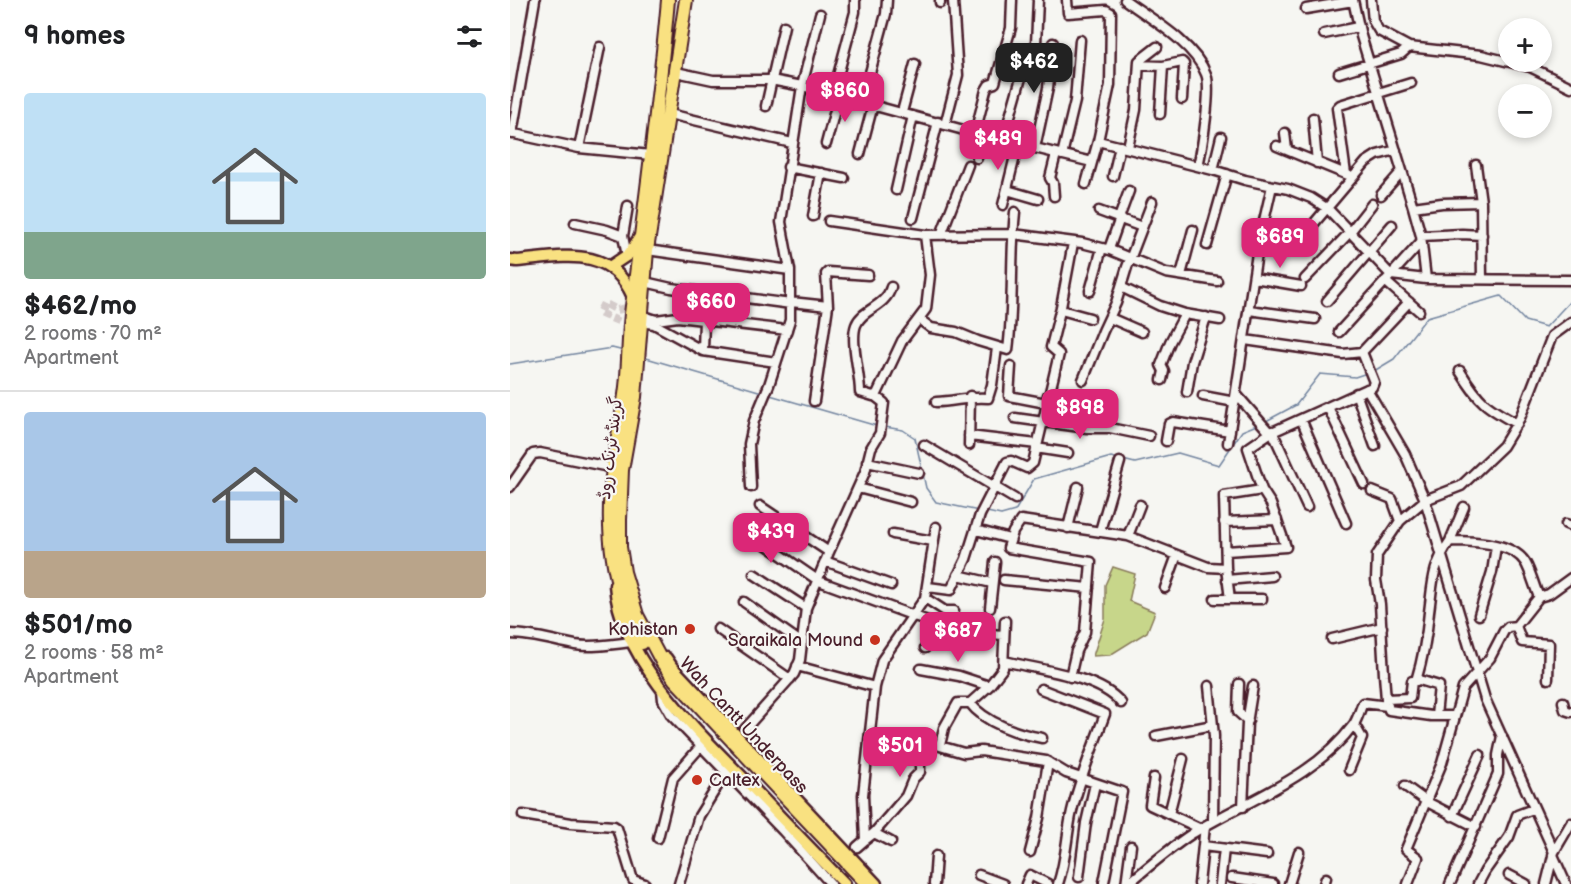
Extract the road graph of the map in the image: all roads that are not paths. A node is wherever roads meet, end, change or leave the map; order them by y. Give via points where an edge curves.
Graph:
1 (535, 0) edge
2 (668, 0) edge
3 (686, 0) edge
4 (855, 0) edge
5 (886, 0) edge
6 (1012, 0) edge
7 (1038, 0) edge
8 (1067, 0) edge
9 (1353, 0) edge
10 (1371, 0) edge
11 (1128, 1) edge
12 (952, 2) dead end
13 (1306, 9) dead end
14 (820, 14) dead end
15 (783, 26) dead end
16 (1358, 27) junction
17 (1324, 34) dead end
18 (1080, 40) dead end
19 (1053, 43) dead end
20 (600, 47) dead end
21 (1157, 47) dead end
22 (1409, 47) junction
23 (915, 64) dead end
24 (1369, 64) junction
25 (1139, 65) junction
26 (1163, 66) junction
27 (676, 72) junction
28 (1339, 73) dead end
29 (771, 80) junction
30 (1411, 83) dead end
31 (802, 86) junction
32 (1571, 87) edge
33 (510, 88) edge
34 (520, 90) junction
35 (1378, 92) junction
36 (836, 95) junction
37 (1182, 99) dead end
38 (862, 102) junction
39 (873, 105) junction
40 (766, 106) dead end
41 (656, 109) junction
42 (670, 112) junction
43 (902, 112) junction
44 (1160, 114) dead end
45 (913, 116) junction
46 (1313, 118) dead end
47 (941, 123) junction
48 (1285, 133) dead end
49 (511, 134) edge
50 (979, 134) junction
51 (1221, 137) dead end
52 (1003, 141) junction
53 (1098, 141) junction
54 (792, 143) junction
55 (826, 144) dead end
56 (1018, 144) junction
57 (1124, 146) junction
58 (1277, 146) dead end
59 (579, 148) junction
60 (1035, 148) junction
61 (1287, 150) junction
62 (1396, 150) junction
63 (860, 154) dead end
64 (1059, 154) junction
65 (651, 155) junction
66 (976, 158) dead end
67 (1092, 162) junction
68 (1317, 163) junction
69 (968, 165) dead end
70 (1476, 165) dead end
71 (1198, 166) junction
72 (788, 167) junction
73 (1213, 170) junction
74 (1402, 171) junction
75 (821, 172) junction
76 (1227, 174) junction
77 (1113, 176) dead end
78 (1350, 176) junction
79 (844, 178) dead end
80 (1086, 183) dead end
81 (1272, 186) junction
82 (896, 190) dead end
83 (1007, 190) junction
84 (1129, 191) dead end
85 (1381, 195) dead end
86 (1054, 196) dead end
87 (1038, 199) dead end
88 (1152, 202) dead end
89 (1481, 202) junction
90 (1372, 204) dead end
91 (1003, 205) dead end
92 (628, 206) dead end
93 (1413, 207) junction
94 (1328, 209) junction
95 (1099, 211) dead end
96 (1015, 212) dead end
97 (813, 216) dead end
98 (913, 218) dead end
99 (1119, 218) junction
100 (829, 221) dead end
101 (575, 223) dead end
102 (1392, 225) dead end
103 (1142, 227) junction
104 (1193, 231) dead end
105 (1350, 232) junction
106 (1013, 234) junction
107 (640, 235) junction
108 (925, 235) junction
109 (941, 235) junction
110 (1482, 235) junction
111 (623, 236) junction
112 (1421, 239) junction
113 (1073, 243) junction
114 (1207, 245) dead end
115 (1294, 247) dead end
116 (1105, 249) junction
117 (647, 250) junction
118 (1370, 253) junction
119 (627, 256) junction
120 (1130, 259) junction
121 (510, 260) edge
122 (611, 266) junction
123 (790, 270) junction
124 (868, 275) dead end
125 (1181, 275) junction
126 (1254, 278) junction
127 (1388, 278) junction
128 (1426, 279) junction
129 (1482, 279) junction
130 (1571, 280) edge
131 (1217, 281) dead end
132 (645, 282) junction
133 (891, 287) dead end
134 (1121, 287) junction
135 (1090, 291) dead end
136 (633, 297) junction
137 (1327, 301) dead end
138 (1409, 302) junction
139 (791, 303) junction
140 (828, 306) junction
141 (1061, 310) junction
142 (1249, 310) junction
143 (1419, 311) dead end
144 (1185, 314) junction
145 (1206, 317) junction
146 (1090, 318) dead end
147 (1110, 318) junction
148 (919, 319) junction
149 (1315, 319) dead end
150 (704, 320) junction
151 (1220, 320) dead end
152 (1571, 322) edge
153 (637, 324) junction
154 (787, 330) junction
155 (1142, 332) dead end
156 (1339, 332) dead end
157 (1245, 340) junction
158 (997, 348) junction
159 (702, 351) junction
160 (1363, 354) junction
161 (776, 362) junction
162 (1011, 366) dead end
163 (1460, 371) dead end
164 (1083, 380) dead end
165 (1162, 380) dead end
166 (1367, 388) junction
167 (1187, 392) dead end
168 (1356, 393) junction
169 (875, 396) junction
170 (970, 396) junction
171 (1203, 396) dead end
172 (1236, 398) junction
173 (1047, 399) junction
174 (814, 401) dead end
175 (936, 402) dead end
176 (1092, 405) dead end
177 (1328, 407) junction
178 (1014, 418) dead end
179 (1301, 419) junction
180 (1042, 421) junction
181 (1517, 424) junction
182 (1230, 431) junction
183 (1270, 431) junction
184 (1149, 436) dead end
185 (1166, 441) dead end
186 (1228, 443) dead end
187 (924, 445) dead end
188 (1036, 446) junction
189 (1375, 446) dead end
190 (1068, 453) dead end
191 (867, 462) junction
192 (1120, 462) dead end
193 (617, 470) junction
194 (919, 473) dead end
195 (1364, 484) dead end
196 (510, 486) edge
197 (751, 487) dead end
198 (994, 487) junction
199 (1078, 487) dead end
200 (858, 488) junction
201 (1262, 490) junction
202 (1372, 491) dead end
203 (1015, 499) dead end
204 (1425, 500) junction
205 (911, 502) dead end
206 (1140, 505) dead end
207 (760, 506) dead end
208 (1307, 507) dead end
209 (1464, 507) dead end
210 (1277, 520) junction
211 (1400, 521) junction
212 (1224, 522) junction
213 (1346, 523) dead end
214 (739, 526) dead end
215 (936, 527) dead end
216 (1068, 528) junction
217 (976, 530) junction
218 (1100, 531) junction
219 (893, 534) dead end
220 (1128, 536) junction
221 (1010, 539) junction
222 (933, 541) junction
223 (1450, 541) junction
224 (1496, 546) junction
225 (1226, 551) junction
226 (829, 552) junction
227 (1441, 553) junction
228 (1177, 555) junction
229 (825, 561) junction
230 (995, 561) dead end
231 (1226, 568) junction
232 (619, 572) junction
233 (754, 574) dead end
234 (958, 575) junction
235 (1272, 576) dead end
236 (1571, 578) edge
237 (1004, 580) dead end
238 (1227, 580) junction
239 (819, 581) junction
240 (992, 583) junction
241 (891, 585) dead end
242 (928, 587) junction
243 (1089, 588) junction
244 (1165, 588) dead end
245 (1539, 597) junction
246 (925, 598) junction
247 (1215, 599) dead end
248 (1230, 599) junction
249 (1262, 599) dead end
250 (744, 602) dead end
251 (806, 608) junction
252 (990, 608) dead end
253 (954, 611) dead end
254 (1479, 615) dead end
255 (911, 616) junction
256 (1005, 621) dead end
257 (939, 625) junction
258 (1516, 626) junction
259 (1382, 627) junction
260 (718, 629) dead end
261 (510, 634) edge
262 (1005, 635) junction
263 (1332, 639) dead end
264 (632, 642) junction
265 (802, 643) junction
266 (925, 648) dead end
267 (1004, 661) junction
268 (797, 666) junction
269 (921, 669) dead end
270 (1476, 674) junction
271 (1070, 677) junction
272 (790, 679) junction
273 (1416, 679) junction
274 (1548, 679) dead end
275 (1239, 684) dead end
276 (989, 686) junction
277 (1209, 686) dead end
278 (1253, 686) dead end
279 (875, 687) junction
280 (1041, 689) dead end
281 (662, 690) junction
282 (1121, 702) dead end
283 (1387, 702) junction
284 (1563, 702) dead end
285 (970, 704) junction
286 (1571, 712) edge
287 (1436, 716) junction
288 (1455, 716) junction
289 (1248, 721) junction
290 (1354, 724) junction
291 (1213, 725) junction
292 (745, 729) dead end
293 (1156, 736) dead end
294 (1502, 736) junction
295 (1042, 738) dead end
296 (702, 745) junction
297 (940, 745) junction
298 (1480, 755) dead end
299 (1184, 759) dead end
300 (1048, 762) junction
301 (728, 768) junction
302 (1349, 770) dead end
303 (1082, 777) junction
304 (1154, 778) dead end
305 (1095, 784) junction
306 (1405, 786) dead end
307 (1427, 802) junction
308 (1243, 807) junction
309 (1533, 809) junction
310 (1169, 813) junction
311 (523, 815) dead end
312 (1452, 816) junction
313 (1213, 822) junction
314 (1571, 824) edge
315 (1476, 827) junction
316 (1203, 828) junction
317 (874, 833) junction
318 (658, 838) dead end
319 (865, 840) junction
320 (891, 842) dead end
321 (1131, 846) dead end
322 (1203, 846) junction
323 (857, 847) dead end
324 (1224, 849) junction
325 (1030, 852) dead end
326 (1299, 852) dead end
327 (1553, 853) junction
328 (1267, 854) dead end
329 (936, 856) dead end
330 (827, 872) junction
331 (1509, 874) dead end
332 (979, 875) dead end
333 (1079, 877) dead end
334 (1232, 878) dead end
335 (1104, 882) dead end
336 (645, 884) edge
337 (680, 884) edge
338 (831, 884) edge
339 (845, 884) edge
340 (858, 884) edge
341 (867, 884) edge
342 (876, 884) edge
343 (934, 884) edge
344 (1003, 884) edge
345 (1026, 884) edge
346 (1048, 884) edge
347 (1058, 884) edge
348 (1127, 884) edge
349 (1198, 884) edge
350 (1220, 884) edge
351 (1273, 884) edge
352 (1289, 884) edge
353 (1408, 884) edge
354 (1450, 884) edge
355 (1478, 884) edge
356 (1526, 884) edge
357 (1546, 884) edge
358 (1566, 884) edge

1 - 34 street
2 - 41 highway, گرینڈ ٹرنک روڈ
3 - 27 highway, گرینڈ ٹرنک روڈ
4 - 36 street
5 - 38 street via 886,14
6 - 50 street via 1009,36 995,83 986,90
7 - 52 street via 1032,47
8 - 53 street via 1068,13 1111,13 1110,85
9 - 13 street
9 - 16 street
10 - 22 street via 1373,21 1379,31
11 - 71 street via 1173,34 1208,77
12 - 47 street via 958,75
14 - 31 street
15 - 29 street
16 - 17 street
16 - 24 street
18 - 64 street via 1075,101
19 - 60 street
20 - 59 street
21 - 25 street
22 - 24 street via 1401,54
22 - 32 street via 1481,55 1530,68
23 - 43 street
24 - 28 street
24 - 35 street
25 - 26 street
25 - 57 street via 1136,110
26 - 37 street via 1184,64
26 - 44 street
27 - 29 street via 713,80
27 - 42 highway, گرینڈ ٹرنک روڈ
29 - 31 street
29 - 40 street
30 - 35 street
31 - 36 street
31 - 54 street
33 - 34 street
34 - 49 street
35 - 62 street
35 - 78 street via 1337,108
36 - 38 street
36 - 55 street
38 - 39 street
39 - 43 street
39 - 63 street
41 - 42 highway
41 - 65 highway, گرینڈ ٹرنک روڈ
42 - 54 street
42 - 117 highway, گرینڈ ٹرنک روڈ
43 - 45 street
45 - 47 street
45 - 82 street
46 - 68 street
47 - 50 street
47 - 98 street
48 - 61 street
49 - 59 street
50 - 52 street
50 - 66 street
51 - 73 street
52 - 56 street
53 - 57 street
53 - 67 street
54 - 72 street
56 - 60 street
56 - 83 street
57 - 71 street
57 - 77 street
58 - 61 street
59 - 65 street
60 - 64 street
61 - 68 street
62 - 74 street
62 - 78 street via 1377,155
64 - 67 street
64 - 86 street via 1050,178
65 - 107 highway, گرینڈ ٹرنک روڈ
67 - 80 street
68 - 78 street
69 - 109 street
70 - 89 street
71 - 73 street
72 - 75 street
72 - 123 street via 781,222
73 - 76 street
74 - 85 street
74 - 93 street
75 - 79 street
75 - 97 street
76 - 81 street
76 - 114 street
78 - 94 street
81 - 94 street via 1311,198
81 - 126 street
83 - 87 street
83 - 91 street
84 - 99 street
88 - 103 street
89 - 93 street
89 - 110 street
90 - 105 street
92 - 111 street
93 - 112 street
94 - 105 street
94 - 115 street
95 - 99 street
96 - 106 street
99 - 103 street
99 - 116 street
100 - 108 street
101 - 111 street
102 - 118 street
103 - 120 street
104 - 125 street
105 - 118 street
105 - 126 street via 1303,283
106 - 109 street
106 - 113 street
106 - 158 street via 1012,324 1008,350
107 - 119 main road
107 - 136 highway, گرینڈ ٹرنک روڈ
108 - 109 street
108 - 148 street via 930,275 926,309
110 - 112 street
110 - 129 street
111 - 119 street
112 - 127 street
112 - 128 street
113 - 116 street
113 - 141 street
116 - 120 street
116 - 135 street
117 - 123 street
117 - 132 highway, گرینڈ ٹرنک روڈ
118 - 127 street
118 - 137 street
119 - 122 main road
120 - 125 street
120 - 134 street
121 - 122 main road via 578,256
122 - 136 main road
123 - 139 street
124 - 140 street via 828,272
125 - 131 street
126 - 142 street
127 - 128 street
127 - 138 street
127 - 156 street
128 - 129 street
129 - 130 street
132 - 139 street
132 - 153 highway, گرینڈ ٹرنک روڈ
133 - 169 street via 887,298 856,322 854,332 860,392
134 - 144 street
134 - 147 street
136 - 153 highway, گرینڈ ٹرنک روڈ
138 - 143 street
138 - 160 street
139 - 140 street
139 - 154 street
140 - 174 street
141 - 146 street
141 - 173 street via 1051,347 1059,354
142 - 149 street
142 - 157 street
144 - 145 street
144 - 165 street via 1161,365
145 - 151 street
145 - 167 street
147 - 155 street
147 - 164 street
148 - 158 street via 938,331 956,332
148 - 169 street via 902,341
150 - 153 street via 678,317
150 - 154 street
150 - 159 street
152 - 181 street via 1552,336
153 - 159 street via 654,324
153 - 193 highway, گرینڈ ٹرنک روڈ
154 - 161 street
157 - 160 street
157 - 172 street
158 - 170 street via 989,396
159 - 161 street
160 - 166 street via 1374,384
161 - 197 street via 749,444
162 - 173 street via 1009,396
163 - 181 street via 1479,400
166 - 168 street
166 - 204 street via 1405,454
168 - 177 street
168 - 189 street
169 - 191 street via 882,399 884,408 880,433
170 - 175 street
170 - 188 street via 969,441
171 - 172 street
172 - 182 street
172 - 183 street
173 - 176 street
173 - 180 street
177 - 179 street
177 - 195 street
178 - 180 street
179 - 183 street
179 - 213 street
180 - 184 street
180 - 188 street
181 - 204 street via 1503,446 1461,486
182 - 185 street via 1173,422 1169,424
182 - 186 street
183 - 201 street via 1248,448
183 - 208 street
187 - 198 street
188 - 190 street
188 - 198 street via 1030,466 1023,468 1009,460
191 - 194 street
191 - 200 street
192 - 218 street
193 - 196 street via 533,454
193 - 232 highway, گرینڈ ٹرنک روڈ
198 - 203 street
198 - 217 street
199 - 216 street
200 - 205 street
200 - 226 street
201 - 210 street
201 - 212 street via 1224,496
202 - 211 street via 1392,499
204 - 211 street
204 - 227 street
206 - 220 street
207 - 226 street
209 - 223 street
210 - 212 street
210 - 225 street via 1286,547
211 - 259 street via 1377,555
212 - 225 street
214 - 239 street
215 - 222 street
216 - 218 street
216 - 221 street via 1021,520
217 - 221 street
217 - 234 street
218 - 220 street
219 - 222 street
220 - 228 street
221 - 243 street via 1010,549 1091,562
222 - 242 street
223 - 224 street
223 - 227 street
224 - 245 street via 1510,549 1525,562
224 - 254 street
225 - 231 street
226 - 229 street
227 - 270 street
227 - 273 street via 1431,586
228 - 231 street via 1208,567
228 - 244 street
229 - 239 street
229 - 241 street
230 - 240 street
231 - 238 street
232 - 264 main road, گرینڈ ٹرنک روڈ via 616,603
232 - 340 highway, Wah Cantt Underpass via 633,627 657,669
232 - 341 highway, Wah Cantt Underpass via 637,615 675,680
232 - 342 main road, گرینڈ ٹرنک روڈ via 672,667
233 - 251 street
234 - 240 street
234 - 242 street via 951,590
235 - 238 street
236 - 245 street
237 - 243 street
238 - 248 street
239 - 251 street
239 - 255 street
240 - 252 street
242 - 246 street
243 - 271 street via 1085,632
245 - 258 street
246 - 253 street via 945,611
246 - 255 street
247 - 248 street
248 - 249 street
250 - 265 street
251 - 265 street
255 - 257 street
255 - 279 street via 882,660
256 - 262 street
257 - 262 street via 958,632
257 - 266 street
258 - 270 street via 1504,631 1490,658
258 - 274 street via 1523,643 1549,644
259 - 263 street
259 - 283 street
260 - 272 street
261 - 264 street via 589,646
262 - 267 street
264 - 281 main road, گرینڈ ٹرنک روڈ
265 - 268 street
267 - 271 street
267 - 276 street
268 - 272 street
268 - 279 street
269 - 276 street
270 - 288 street via 1463,688
270 - 294 street
271 - 282 street via 1101,687
272 - 292 street
273 - 283 street via 1412,681 1409,699
273 - 287 street via 1440,686
275 - 289 street via 1238,712
276 - 285 street
277 - 291 street
278 - 289 street
279 - 319 street via 863,795
280 - 303 street via 1105,713
281 - 296 street via 672,716
281 - 301 main road, گرینڈ ٹرنک روڈ
283 - 287 street via 1389,710
283 - 290 street via 1363,703
284 - 286 street via 1565,710
285 - 295 street via 1000,724
285 - 297 street via 958,703 944,728
287 - 288 street
288 - 307 street
289 - 308 street
290 - 302 street via 1362,738
290 - 308 street via 1304,772
291 - 293 street
291 - 313 street
294 - 309 street
294 - 315 street via 1498,774
296 - 301 street
296 - 318 street via 673,778
297 - 300 street via 964,753 981,751
297 - 317 street via 933,744 929,749 906,796
298 - 312 street
299 - 310 street
300 - 303 street
300 - 325 street
301 - 330 main road, گرینڈ ٹرنک روڈ
301 - 337 street via 699,816
303 - 305 street
303 - 347 street
304 - 310 street via 1149,804
305 - 333 street
305 - 335 street via 1122,792
306 - 307 street
307 - 312 street
307 - 353 street via 1406,849 1418,858
308 - 313 street
309 - 327 street
309 - 355 street via 1517,815 1509,837
310 - 316 street
311 - 336 street via 571,824 614,826 633,880
312 - 315 street
313 - 316 street
314 - 327 street
315 - 354 street
316 - 322 street
316 - 348 street
317 - 319 street
317 - 320 street
319 - 323 street
321 - 348 street
322 - 324 street
322 - 349 street
324 - 328 street
324 - 350 street
326 - 352 street
327 - 357 street
327 - 358 street
329 - 343 street
330 - 338 street
330 - 339 main road, گرینڈ ٹرنک روڈ
331 - 356 street
332 - 344 street
334 - 351 street
345 - 346 street via 1030,875

